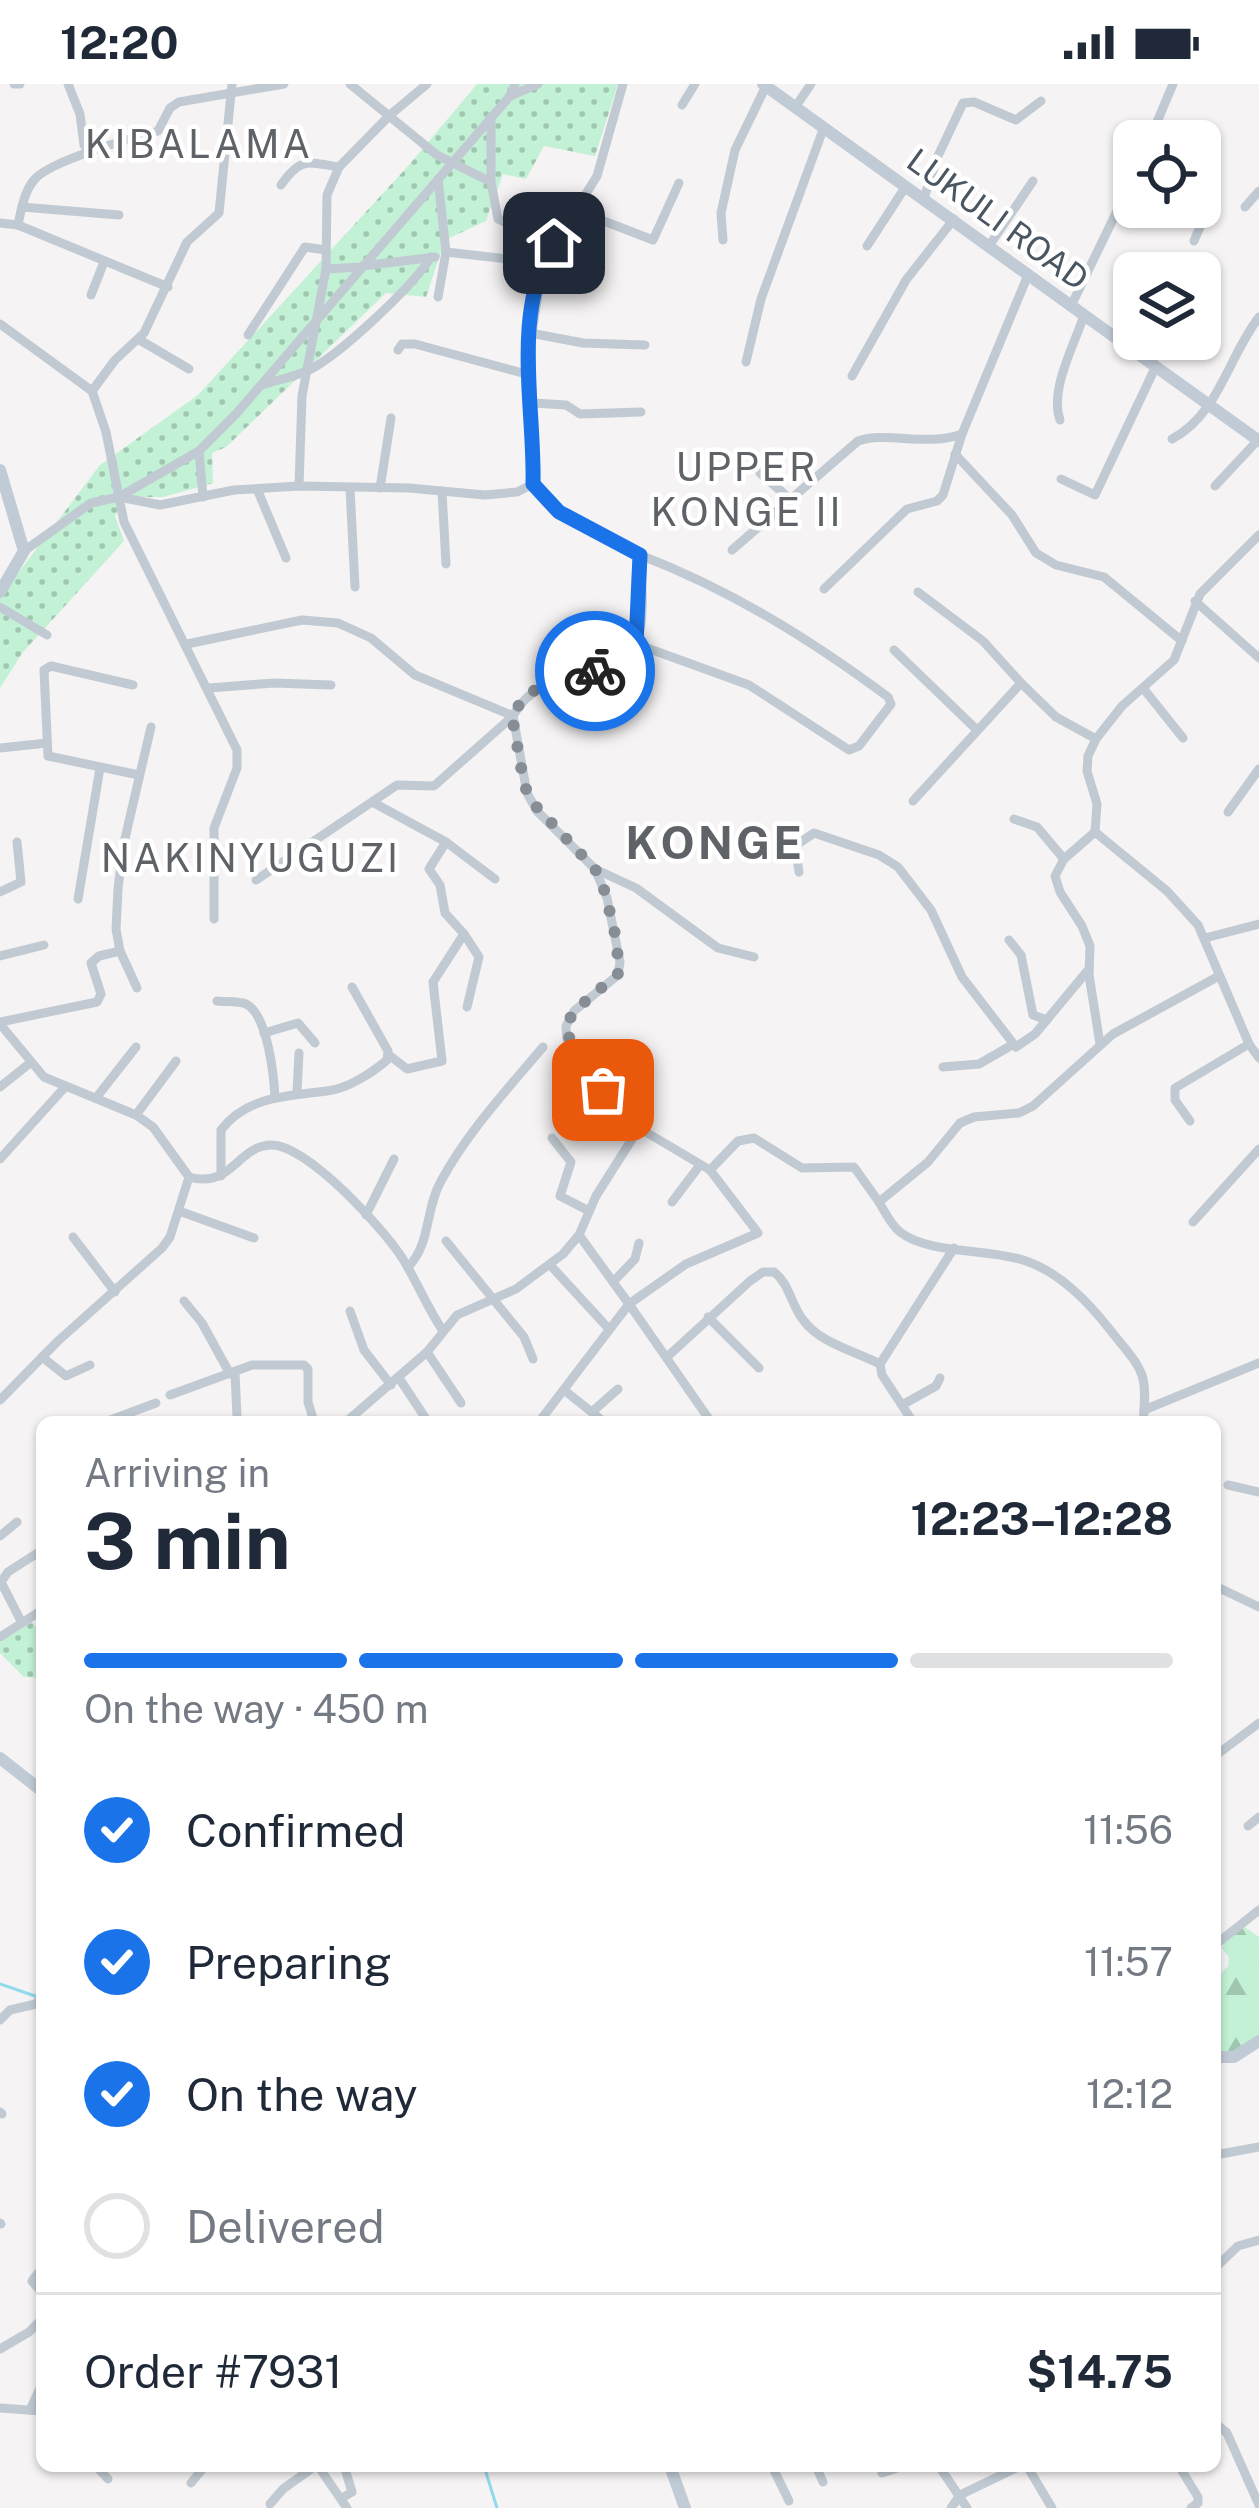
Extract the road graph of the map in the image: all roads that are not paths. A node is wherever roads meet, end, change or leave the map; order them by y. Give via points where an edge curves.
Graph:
1 (68, 84) edge
2 (284, 84) edge
3 (351, 84) edge
4 (427, 84) edge
5 (515, 84) edge
6 (538, 84) edge
7 (623, 84) edge
8 (694, 84) edge
9 (811, 84) edge
10 (1173, 84) edge
11 (765, 85) edge
12 (232, 89) edge
13 (510, 96) junction
14 (1041, 101) dead end
15 (682, 105) dead end
16 (796, 106) junction
17 (390, 115) junction
18 (491, 117) junction
19 (1158, 120) edge
20 (824, 127) junction
21 (91, 152) junction
22 (452, 162) junction
23 (339, 167) junction
24 (438, 179) junction
25 (1033, 181) dead end
26 (491, 182) junction
27 (680, 183) dead end
28 (281, 185) dead end
29 (906, 185) junction
30 (1259, 191) edge
31 (924, 198) junction
32 (22, 207) junction
33 (1245, 207) dead end
34 (578, 212) junction
35 (118, 215) dead end
36 (953, 219) junction
37 (9, 224) edge
38 (1113, 226) edge
39 (1200, 228) edge
40 (723, 240) dead end
41 (1194, 241) dead end
42 (554, 243) junction
43 (867, 246) dead end
44 (989, 246) junction
45 (326, 250) junction
46 (445, 254) junction
47 (431, 257) junction
48 (104, 262) junction
49 (543, 263) junction
50 (362, 266) junction
51 (326, 269) junction
52 (1028, 275) junction
53 (168, 287) junction
54 (91, 295) dead end
55 (438, 297) dead end
56 (1078, 310) junction
57 (1259, 317) edge
58 (0, 324) edge
59 (317, 325) junction
60 (530, 333) junction
61 (248, 335) dead end
62 (138, 339) junction
63 (645, 346) dead end
64 (398, 350) dead end
65 (746, 362) dead end
66 (1156, 367) junction
67 (189, 369) dead end
68 (306, 371) junction
69 (530, 375) junction
70 (852, 376) dead end
71 (262, 385) junction
72 (92, 391) junction
73 (532, 403) junction
74 (1210, 405) junction
75 (641, 412) dead end
76 (391, 418) dead end
77 (1060, 420) dead end
78 (962, 434) junction
79 (1172, 439) dead end
80 (1258, 440) edge
81 (199, 451) junction
82 (955, 454) junction
83 (0, 470) edge
84 (760, 473) dead end
85 (1061, 479) dead end
86 (533, 484) junction
87 (299, 486) junction
88 (1215, 486) dead end
89 (350, 488) junction
90 (380, 488) junction
91 (256, 489) junction
92 (442, 491) junction
93 (203, 496) junction
94 (119, 497) junction
95 (790, 499) junction
96 (1259, 535) edge
97 (732, 550) dead end
98 (24, 551) junction
99 (640, 555) junction
100 (286, 558) dead end
101 (446, 564) dead end
102 (355, 587) dead end
103 (824, 589) dead end
104 (0, 592) edge
105 (918, 592) dead end
106 (1195, 602) junction
107 (0, 607) edge
108 (566, 626) dead end
109 (47, 634) dead end
110 (1182, 641) junction
111 (187, 644) junction
112 (636, 644) junction
113 (894, 650) dead end
114 (1259, 658) edge
115 (569, 674) junction
116 (1021, 683) junction
117 (133, 685) dead end
118 (331, 685) dead end
119 (208, 688) junction
120 (1143, 688) junction
121 (512, 716) junction
122 (152, 727) dead end
123 (977, 730) junction
124 (1183, 738) dead end
125 (1096, 739) junction
126 (47, 743) junction
127 (0, 748) edge
128 (100, 768) junction
129 (1259, 769) edge
130 (139, 775) junction
131 (913, 801) dead end
132 (374, 803) junction
133 (1228, 812) dead end
134 (1014, 819) dead end
135 (1095, 832) junction
136 (17, 842) dead end
137 (446, 842) junction
138 (1064, 859) junction
139 (595, 869) junction
140 (799, 872) dead end
141 (494, 879) dead end
142 (256, 880) dead end
143 (0, 892) edge
144 (78, 899) dead end
145 (214, 919) dead end
146 (1259, 924) edge
147 (464, 934) junction
148 (1205, 938) junction
149 (1009, 940) dead end
150 (44, 945) dead end
151 (120, 951) junction
152 (0, 956) edge
153 (754, 956) dead end
154 (1089, 969) junction
155 (1219, 976) junction
156 (352, 987) dead end
157 (137, 988) dead end
158 (217, 1001) dead end
159 (467, 1006) dead end
160 (1047, 1019) junction
161 (0, 1023) edge
162 (264, 1033) junction
163 (315, 1043) dead end
164 (1100, 1044) junction
165 (1249, 1044) junction
166 (1012, 1045) junction
167 (136, 1046) dead end
168 (543, 1046) dead end
169 (299, 1053) dead end
170 (389, 1055) junction
171 (1259, 1058) edge
172 (176, 1060) dead end
173 (30, 1063) junction
174 (943, 1067) dead end
175 (0, 1087) edge
176 (65, 1087) junction
177 (297, 1091) junction
178 (96, 1098) junction
179 (275, 1098) junction
180 (136, 1115) junction
181 (1190, 1121) dead end
182 (639, 1129) junction
183 (552, 1138) dead end
184 (1258, 1152) edge
185 (0, 1159) edge
186 (394, 1159) dead end
187 (705, 1167) junction
188 (221, 1176) junction
189 (189, 1177) junction
190 (672, 1202) dead end
191 (879, 1202) junction
192 (179, 1211) junction
193 (589, 1211) junction
194 (366, 1215) junction
195 (1193, 1222) dead end
196 (579, 1235) junction
197 (73, 1237) dead end
198 (254, 1238) dead end
199 (446, 1241) dead end
200 (639, 1243) dead end
201 (954, 1248) junction
202 (551, 1265) junction
203 (408, 1267) junction
204 (613, 1282) junction
205 (115, 1292) junction
206 (184, 1300) dead end
207 (493, 1300) junction
208 (628, 1304) junction
209 (350, 1311) dead end
210 (708, 1316) junction
211 (609, 1329) junction
212 (443, 1330) junction
213 (427, 1352) junction
214 (41, 1357) junction
215 (667, 1357) junction
216 (533, 1359) dead end
217 (880, 1364) junction
218 (1259, 1364) edge
219 (90, 1365) dead end
220 (759, 1368) dead end
221 (233, 1374) junction
222 (0, 1378) edge
223 (940, 1378) dead end
224 (395, 1382) junction
225 (618, 1388) dead end
226 (564, 1390) junction
227 (170, 1395) dead end
228 (3, 1397) edge
229 (157, 1403) dead end
230 (461, 1403) dead end
231 (902, 1406) junction
232 (592, 1411) junction
233 (122, 1416) edge
234 (237, 1416) edge
235 (312, 1416) edge
236 (353, 1416) edge
237 (423, 1416) edge
238 (544, 1416) edge
239 (597, 1416) edge
240 (707, 1416) edge
241 (910, 1416) edge
242 (1144, 1416) edge
243 (1228, 1485) dead end
244 (1259, 1492) edge
245 (17, 1522) dead end
246 (0, 1536) edge
247 (36, 1553) edge
248 (3, 1571) edge
249 (1221, 1589) edge
250 (1259, 1607) edge
251 (36, 1614) edge
252 (22, 1623) junction
253 (0, 1637) edge
254 (1259, 1724) edge
255 (1221, 1752) edge
256 (0, 1757) edge
257 (36, 1786) edge
258 (1259, 1817) edge
259 (1248, 1826) dead end
260 (1259, 1910) edge
261 (1247, 1921) junction
262 (1259, 1933) edge
263 (1221, 1941) edge
264 (36, 2000) edge
265 (0, 2020) edge
266 (1259, 2041) edge
267 (1221, 2057) edge
268 (1259, 2147) edge
269 (1221, 2154) edge
270 (1259, 2240) edge
271 (1221, 2262) edge
272 (36, 2323) edge
273 (0, 2349) edge
274 (0, 2408) edge
275 (36, 2411) edge
276 (1221, 2428) edge
277 (101, 2472) edge
278 (201, 2472) edge
279 (307, 2472) edge
280 (321, 2472) edge
281 (346, 2472) edge
282 (672, 2472) edge
283 (775, 2472) edge
284 (819, 2472) edge
285 (885, 2472) edge
286 (942, 2472) edge
287 (1010, 2472) edge
288 (1027, 2472) edge
289 (1183, 2472) edge
290 (882, 2473) dead end
291 (107, 2479) dead end
292 (823, 2482) dead end
293 (191, 2483) dead end
294 (959, 2495) junction
295 (789, 2500) dead end
296 (345, 2503) edge
297 (270, 2504) dead end
298 (1259, 2505) edge
299 (686, 2508) edge
300 (952, 2508) edge
301 (967, 2508) edge
302 (1052, 2508) edge
303 (1191, 2508) edge

1 - 21 street
2 - 12 street
3 - 17 street
4 - 17 street
5 - 13 street
6 - 13 street
7 - 34 street
8 - 15 street
9 - 16 street
10 - 19 street
11 - 16 street, LUKULI ROAD
11 - 40 street via 735,150
12 - 21 street via 179,102 158,131
12 - 53 street via 219,213 187,242
13 - 18 street
14 - 31 street via 1016,120 963,103
16 - 20 street, LUKULI ROAD
17 - 22 street
17 - 23 street
18 - 22 street
18 - 26 street
20 - 29 street, LUKULI ROAD
20 - 65 street
21 - 32 street via 39,174
22 - 24 street
22 - 26 street
23 - 28 street via 304,162
23 - 45 street via 324,206
24 - 46 street
24 - 50 street
25 - 44 street
26 - 42 street via 498,219
27 - 34 street via 653,240
29 - 31 street, LUKULI ROAD
29 - 43 street
30 - 33 street
31 - 36 street, LUKULI ROAD
32 - 35 street
32 - 37 street
34 - 42 street
36 - 44 street, LUKULI ROAD
36 - 70 street via 906,280
37 - 48 street
38 - 56 street
39 - 41 street
42 - 49 street
44 - 52 street, LUKULI ROAD
45 - 51 street
45 - 61 street via 307,245
46 - 47 street
46 - 49 street
46 - 55 street
47 - 50 street
47 - 68 street
48 - 53 street
48 - 54 street
49 - 60 street
50 - 51 street
50 - 59 street
51 - 59 street
52 - 56 street, LUKULI ROAD
52 - 78 street
53 - 62 street
56 - 66 street, LUKULI ROAD
56 - 77 street
57 - 74 street
58 - 72 street
59 - 68 street
59 - 71 street
60 - 63 street
60 - 69 street
62 - 67 street
62 - 72 street
64 - 69 street via 415,344
66 - 74 street, LUKULI ROAD
66 - 85 street via 1095,495
68 - 71 street
68 - 87 street
69 - 73 street
71 - 81 street
72 - 94 street
73 - 75 street via 580,414
73 - 86 street
74 - 79 street
74 - 80 street, LUKULI ROAD
76 - 90 street
78 - 82 street
78 - 95 street via 858,441
80 - 88 street
81 - 93 street
81 - 94 street
82 - 103 street via 943,495 907,509
82 - 110 street via 1036,553 1104,577
83 - 98 street
84 - 95 street
86 - 92 street via 502,494
86 - 99 street via 559,512
87 - 89 street
87 - 91 street
89 - 90 street
89 - 102 street
90 - 92 street
91 - 93 street
91 - 100 street
92 - 101 street
93 - 94 street via 160,505
94 - 98 street via 91,502
94 - 111 street
95 - 97 street
96 - 106 street
98 - 104 street
99 - 112 street
99 - 112 street via 785,624 891,704 849,750 749,685
105 - 116 street via 983,641
106 - 110 street
106 - 114 street
107 - 109 street
108 - 115 street
110 - 120 street
111 - 119 street
111 - 121 street via 302,620 338,623 371,638 415,675
112 - 115 street via 607,668
113 - 123 street
115 - 121 street via 533,690
116 - 123 street
116 - 125 street via 1056,717
117 - 126 street via 48,665
118 - 119 street
119 - 145 street via 239,756 214,828
120 - 124 street
120 - 125 street
121 - 132 street via 434,787 404,782
121 - 139 street via 531,801
122 - 130 street
123 - 131 street
125 - 135 street via 1087,771
126 - 127 street
126 - 128 street via 52,759
128 - 130 street
128 - 144 street
129 - 133 street
130 - 151 street via 118,889
132 - 137 street
132 - 142 street
134 - 138 street via 1037,827
135 - 138 street
135 - 148 street via 1167,891
136 - 143 street via 21,882
137 - 141 street
137 - 147 street via 429,869 444,910
138 - 154 street via 1056,882 1089,940
139 - 153 street via 636,888 718,948
139 - 182 street via 621,966 574,1011 567,1040 580,1066
140 - 166 street via 795,846 814,832 898,867
146 - 148 street
147 - 159 street via 479,957
147 - 170 street via 433,982 442,1061 407,1069
148 - 155 street
149 - 160 street via 1021,955 1033,1015
150 - 152 street
151 - 157 street
151 - 161 street via 91,963 98,1002
154 - 160 street
154 - 164 street
155 - 164 street
155 - 165 street
156 - 170 street
158 - 162 street via 250,1006
160 - 166 street via 1022,1046
161 - 173 street
162 - 163 street via 298,1023
162 - 179 street
164 - 191 street via 1033,1106 960,1123
165 - 171 street
165 - 181 street via 1175,1088
166 - 174 street via 979,1064
167 - 178 street
168 - 203 street via 455,1157
169 - 177 street
170 - 177 street via 334,1090
172 - 180 street
173 - 175 street
173 - 176 street
176 - 178 street
176 - 185 street
177 - 179 street
178 - 180 street
179 - 188 street via 251,1105 221,1130
180 - 189 street via 164,1137
182 - 187 street
182 - 193 street
183 - 193 street via 571,1162 560,1196
184 - 195 street
186 - 194 street
187 - 190 street
187 - 191 street via 754,1138 802,1168 854,1168
187 - 208 street via 757,1235 686,1264
188 - 189 street
188 - 194 street via 260,1147 280,1146
189 - 192 street
191 - 201 street via 908,1237
192 - 198 street
192 - 205 street via 167,1242
193 - 196 street
194 - 203 street
196 - 202 street
196 - 204 street
197 - 205 street
199 - 207 street
200 - 204 street
201 - 217 street
201 - 242 street via 1029,1262 1064,1283 1144,1375
202 - 207 street
202 - 211 street
203 - 212 street
204 - 208 street
205 - 214 street
206 - 221 street
207 - 212 street
207 - 216 street
208 - 211 street
208 - 215 street
209 - 224 street via 364,1350
210 - 215 street
210 - 217 street via 758,1275 774,1272 815,1334
210 - 220 street
211 - 226 street
212 - 213 street
213 - 224 street
213 - 230 street
214 - 219 street via 66,1376
214 - 228 street
215 - 240 street
217 - 231 street
218 - 242 street
221 - 227 street
221 - 234 street
221 - 235 street via 252,1365 307,1366
222 - 228 street
223 - 231 street
224 - 236 street
224 - 237 street
225 - 232 street
226 - 232 street
226 - 238 street
229 - 233 street
231 - 241 street
232 - 239 street
243 - 244 street
245 - 246 street
247 - 248 street
248 - 252 street via 1,1588
249 - 250 street
251 - 252 street
252 - 253 street
254 - 255 street
256 - 257 street
258 - 259 street
260 - 261 street
261 - 262 street
261 - 263 street
264 - 265 street
266 - 267 street
268 - 269 street
270 - 271 street
272 - 273 street
274 - 275 street
276 - 298 street
277 - 291 street
278 - 293 street
279 - 297 street
280 - 296 street
281 - 296 street via 352,2492
282 - 299 street
283 - 295 street
284 - 292 street
285 - 290 street
286 - 294 street
287 - 294 street
288 - 302 street
289 - 303 street via 1198,2497
294 - 300 street
294 - 301 street

